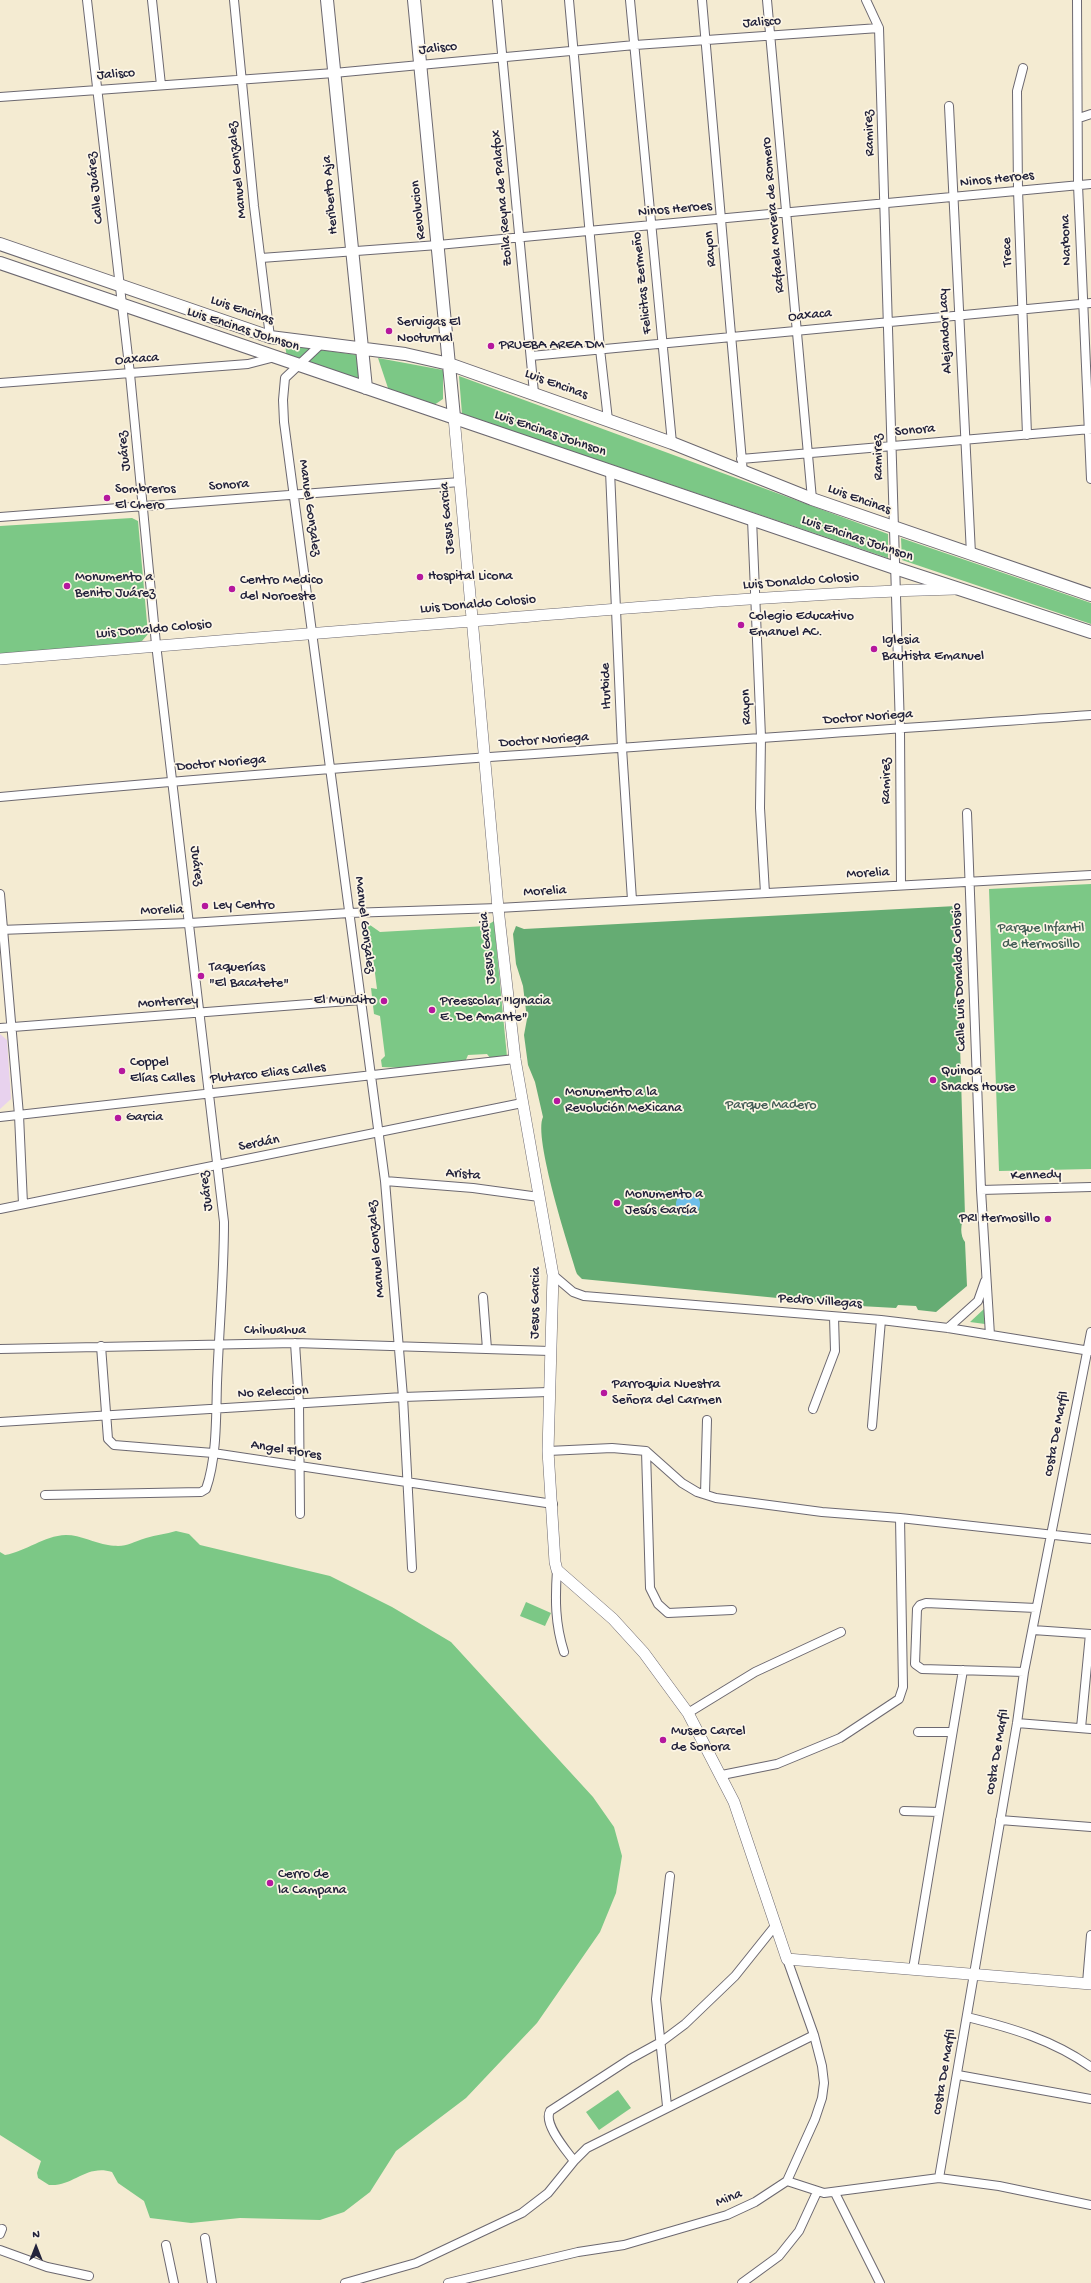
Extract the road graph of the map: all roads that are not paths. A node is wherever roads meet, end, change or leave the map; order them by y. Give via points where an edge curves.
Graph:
1 (87, 0) edge
2 (152, 0) edge
3 (234, 0) edge
4 (327, 0) edge
5 (414, 0) edge
6 (497, 0) edge
7 (569, 0) edge
8 (630, 0) edge
9 (702, 0) edge
10 (767, 0) edge
11 (866, 0) edge
12 (1077, 0) edge
13 (879, 28) junction
14 (771, 35) junction
15 (706, 40) junction
16 (635, 45) junction
17 (574, 50) junction
18 (503, 56) junction
19 (419, 64) junction
20 (1023, 68) dead end
21 (334, 72) junction
22 (242, 79) junction
23 (161, 85) junction
24 (98, 89) junction
25 (0, 97) edge
26 (949, 106) dead end
27 (1091, 114) edge
28 (1079, 118) junction
29 (1091, 184) edge
30 (1078, 185) junction
31 (1018, 190) junction
32 (952, 198) junction
33 (886, 204) junction
34 (787, 213) junction
35 (722, 219) junction
36 (650, 226) junction
37 (589, 230) junction
38 (519, 236) junction
39 (0, 244) edge
40 (438, 245) junction
41 (352, 251) junction
42 (261, 258) junction
43 (0, 263) edge
44 (119, 284) junction
45 (122, 304) junction
46 (1087, 304) edge
47 (1023, 309) junction
48 (959, 314) junction
49 (889, 321) junction
50 (797, 330) junction
51 (270, 337) junction
52 (731, 337) junction
53 (321, 344) junction
54 (662, 344) junction
55 (361, 348) junction
56 (600, 349) junction
57 (531, 356) junction
58 (275, 357) junction
59 (300, 364) junction
60 (449, 364) junction
61 (130, 374) junction
62 (0, 383) edge
63 (366, 388) junction
64 (534, 393) junction
65 (454, 417) junction
66 (608, 420) junction
67 (1089, 430) edge
68 (1027, 435) junction
69 (964, 440) junction
70 (672, 443) junction
71 (892, 446) junction
72 (808, 454) junction
73 (741, 459) junction
74 (610, 470) junction
75 (743, 473) junction
76 (1091, 479) edge
77 (460, 482) junction
78 (294, 495) junction
79 (812, 499) junction
80 (144, 506) junction
81 (0, 517) edge
82 (752, 519) junction
83 (894, 529) junction
84 (970, 554) junction
85 (895, 568) junction
86 (958, 589) junction
87 (896, 591) junction
88 (1091, 595) edge
89 (756, 600) junction
90 (617, 609) junction
91 (472, 620) junction
92 (1091, 632) edge
93 (312, 633) junction
94 (156, 644) junction
95 (0, 658) edge
96 (1091, 715) edge
97 (900, 729) junction
98 (761, 737) junction
99 (622, 748) junction
100 (485, 759) junction
101 (332, 768) junction
102 (172, 782) junction
103 (0, 797) edge
104 (967, 813) dead end
105 (1091, 875) edge
106 (969, 882) junction
107 (901, 885) junction
108 (765, 893) junction
109 (0, 894) edge
110 (632, 900) junction
111 (498, 908) junction
112 (350, 913) junction
113 (190, 923) junction
114 (2, 930) edge
115 (361, 1000) junction
116 (198, 1013) junction
117 (11, 1027) junction
118 (0, 1028) edge
119 (515, 1059) junction
120 (371, 1076) junction
121 (208, 1094) junction
122 (522, 1103) junction
123 (19, 1115) junction
124 (0, 1117) edge
125 (378, 1134) junction
126 (217, 1166) junction
127 (385, 1181) junction
128 (1091, 1187) edge
129 (981, 1190) junction
130 (539, 1197) junction
131 (23, 1204) junction
132 (0, 1209) edge
133 (553, 1275) junction
134 (986, 1278) junction
135 (483, 1297) dead end
136 (834, 1317) junction
137 (881, 1320) junction
138 (948, 1328) junction
139 (1091, 1332) edge
140 (990, 1335) junction
141 (295, 1343) junction
142 (219, 1344) junction
143 (102, 1346) junction
144 (399, 1346) junction
145 (0, 1349) edge
146 (487, 1349) junction
147 (550, 1351) junction
148 (1088, 1351) edge
149 (548, 1392) junction
150 (403, 1397) junction
151 (299, 1404) junction
152 (217, 1410) junction
153 (813, 1410) dead end
154 (105, 1416) junction
155 (707, 1420) dead end
156 (0, 1422) edge
157 (872, 1426) dead end
158 (548, 1451) junction
159 (646, 1451) junction
160 (213, 1453) junction
161 (299, 1465) junction
162 (408, 1483) junction
163 (705, 1494) junction
164 (45, 1495) dead end
165 (553, 1504) junction
166 (300, 1514) dead end
167 (900, 1518) junction
168 (1051, 1534) junction
169 (1091, 1539) edge
170 (412, 1568) dead end
171 (557, 1570) junction
172 (1036, 1608) junction
173 (732, 1610) dead end
174 (1033, 1630) junction
175 (841, 1632) dead end
176 (1091, 1634) edge
177 (564, 1652) dead end
178 (963, 1670) junction
179 (1024, 1672) junction
180 (688, 1713) junction
181 (1017, 1724) junction
182 (1081, 1728) junction
183 (1091, 1729) edge
184 (918, 1732) dead end
185 (952, 1732) junction
186 (722, 1775) junction
187 (904, 1810) dead end
188 (939, 1812) junction
189 (1000, 1820) junction
190 (1091, 1827) edge
191 (670, 1876) dead end
192 (775, 1926) junction
193 (1091, 1935) edge
194 (787, 1959) junction
195 (913, 1969) junction
196 (974, 1974) junction
197 (1089, 1984) edge
198 (967, 2017) junction
199 (814, 2035) junction
200 (661, 2042) junction
201 (1091, 2068) edge
202 (958, 2075) junction
203 (1091, 2099) edge
204 (667, 2106) junction
205 (574, 2161) junction
206 (939, 2178) junction
207 (787, 2180) junction
208 (817, 2192) junction
209 (835, 2193) junction
210 (1091, 2204) edge
211 (204, 2238) dead end
212 (166, 2245) dead end
213 (0, 2250) edge
214 (89, 2276) dead end
215 (468, 2281) edge
216 (174, 2283) edge
217 (211, 2283) edge
218 (345, 2283) edge
219 (448, 2283) edge
220 (742, 2283) edge
221 (880, 2283) edge

1 - 24 street, Calle Juárez
2 - 23 street
3 - 22 street, Manuel Gonzalez
4 - 21 main road, Heriberto Aja
5 - 19 main road, Revolucion
6 - 18 street, Zoila Reyna de Palafox
7 - 17 street
8 - 16 street, Felicitas Zermeño
9 - 15 street, Rayon
10 - 14 street, Rafaela Morera de Romero
11 - 13 street
12 - 28 street, Narbona
13 - 14 street, Jalisco
13 - 33 street, Ramirez
14 - 15 street, Jalisco
14 - 34 street, Rafaela Morera de Romero
15 - 16 street, Jalisco
15 - 35 street, Rayon
16 - 17 street, Jalisco
16 - 36 street, Felicitas Zermeño
17 - 18 street, Jalisco
17 - 37 street
18 - 19 street, Jalisco
18 - 38 street, Zoila Reyna de Palafox
19 - 21 street, Jalisco
19 - 40 main road, Revolucion
20 - 31 street, Trece via 1017,91
21 - 22 street, Jalisco
21 - 41 main road, Heriberto Aja
22 - 23 street, Jalisco
22 - 42 street, Manuel Gonzalez
23 - 24 street, Jalisco
24 - 25 street, Jalisco
24 - 44 street, Calle Juárez
26 - 32 street, Alejandor Lacy
27 - 28 street
28 - 30 street, Narbona
29 - 30 street, Ninos Heroes
30 - 31 street, Ninos Heroes
30 - 46 street, Narbona
31 - 32 street, Ninos Heroes
31 - 47 street, Trece
32 - 33 street, Ninos Heroes
32 - 48 street, Alejandor Lacy
33 - 34 street, Ninos Heroes
33 - 49 street, Ramirez
34 - 35 street, Ninos Heroes
34 - 50 street, Rafaela Morera de Romero
35 - 36 street, Ninos Heroes
35 - 52 street, Rayon
36 - 37 street, Ninos Heroes
36 - 54 street, Felicitas Zermeño
37 - 38 street, Ninos Heroes
37 - 56 street
38 - 40 street, Ninos Heroes
38 - 57 street, Zoila Reyna de Palafox
39 - 44 main road, Luis Encinas
40 - 41 street, Ninos Heroes
40 - 60 main road, Revolucion
41 - 42 street, Ninos Heroes
41 - 55 main road, Heriberto Aja
42 - 51 street, Manuel Gonzalez
43 - 45 main road, Luis Encinas Johnson
44 - 45 street, Calle Juárez
44 - 51 main road, Luis Encinas
45 - 58 main road, Luis Encinas Johnson
45 - 61 street, Calle Juárez
46 - 47 street, Oaxaca
46 - 67 street, Narbona
47 - 48 street, Oaxaca
47 - 68 street, Trece
48 - 49 street, Oaxaca
48 - 69 street, Alejandor Lacy
49 - 50 street, Oaxaca
49 - 71 street, Ramirez
50 - 52 street, Oaxaca
50 - 72 street, Rafaela Morera de Romero
51 - 53 main road, Luis Encinas
52 - 54 street, Oaxaca
52 - 73 street, Rayon
53 - 55 main road, Luis Encinas
53 - 59 street, Manuel Gonzalez
54 - 56 street, Oaxaca
54 - 70 street, Felicitas Zermeño
55 - 60 main road, Luis Encinas via 406,354
55 - 63 main road, Heriberto Aja
56 - 57 street, Oaxaca
56 - 66 street
57 - 64 street, Zoila Reyna de Palafox
58 - 59 main road, Luis Encinas Johnson
58 - 61 street, Oaxaca via 248,364
59 - 63 main road, Luis Encinas Johnson
59 - 78 street, Manuel Gonzalez via 285,378 283,388 284,422
60 - 64 main road, Luis Encinas
60 - 65 main road, Revolucion
61 - 62 street, Oaxaca
61 - 80 street, Juárez
63 - 65 main road, Luis Encinas Johnson
64 - 66 main road, Luis Encinas
65 - 74 main road, Luis Encinas Johnson
65 - 77 street, Jesus Garcia
66 - 70 main road, Luis Encinas
67 - 68 street, Sonora
67 - 76 street, Narbona
68 - 69 street, Sonora
69 - 71 street, Sonora
69 - 84 street, Alejandor Lacy
70 - 75 main road, Luis Encinas
71 - 72 street, Sonora
71 - 83 street, Ramirez
72 - 73 street, Sonora
72 - 79 street, Rafaela Morera de Romero
73 - 75 street, Rayon
74 - 82 main road, Luis Encinas Johnson
74 - 90 street, Iturbide
75 - 79 main road, Luis Encinas
77 - 78 street, Sonora
77 - 91 street, Jesus Garcia
78 - 80 street, Sonora
78 - 93 street, Manuel Gonzalez
79 - 83 main road, Luis Encinas
80 - 81 street, Sonora
80 - 94 street, Juárez
82 - 85 main road, Luis Encinas Johnson
82 - 89 street, Rayon
83 - 84 main road, Luis Encinas
83 - 85 street, Ramirez
84 - 88 main road, Luis Encinas
85 - 86 main road, Luis Encinas Johnson
85 - 87 street, Ramirez
86 - 87 street, Luis Donaldo Colosio
86 - 92 main road, Luis Encinas Johnson
87 - 89 street, Luis Donaldo Colosio
87 - 97 street, Ramirez
89 - 90 street, Luis Donaldo Colosio
89 - 98 street, Rayon
90 - 91 street, Luis Donaldo Colosio
90 - 99 street, Iturbide
91 - 93 street, Luis Donaldo Colosio
91 - 100 street, Jesus Garcia
93 - 94 street, Luis Donaldo Colosio
93 - 101 street, Manuel Gonzalez
94 - 95 street, Luis Donaldo Colosio
94 - 102 street, Juárez
96 - 97 street, Doctor Noriega
97 - 98 street, Doctor Noriega
97 - 107 street, Ramirez
98 - 99 street, Doctor Noriega
98 - 108 street, Rayon via 760,808
99 - 100 street, Doctor Noriega
99 - 110 street, Iturbide
100 - 101 street, Doctor Noriega
100 - 111 street, Jesus Garcia
101 - 102 street, Doctor Noriega
101 - 112 street, Manuel Gonzalez
102 - 103 street, Doctor Noriega
102 - 113 street, Juárez
104 - 106 street, Calle Luis Donaldo Colosio
105 - 106 street, Morelia
106 - 107 street, Morelia
106 - 129 street, Calle Luis Donaldo Colosio
107 - 108 street, Morelia
108 - 110 street, Morelia
109 - 114 street
110 - 111 street, Morelia
111 - 112 street, Morelia
111 - 119 street, Jesus Garcia
112 - 113 street, Morelia
112 - 115 street, Manuel Gonzalez
113 - 114 street, Morelia
113 - 116 street, Juárez
114 - 117 street
115 - 116 street, Monterrey
115 - 120 street, Manuel Gonzalez
116 - 117 street, Monterrey
116 - 121 street, Juárez
117 - 118 street, Monterrey
117 - 123 street
119 - 120 street, Plutarco Elias Calles
119 - 122 street, Jesus Garcia
120 - 121 street, Plutarco Elias Calles
120 - 125 street, Manuel Gonzalez
121 - 123 street, Plutarco Elias Calles
121 - 126 street, Juárez
122 - 125 street, Serdán
122 - 130 street, Jesus Garcia
123 - 124 street, Plutarco Elias Calles
123 - 131 street
125 - 126 street, Serdán
125 - 127 street, Manuel Gonzalez
126 - 131 street, Serdán
126 - 142 street, Juárez via 224,1222 224,1275
127 - 130 street, Arista via 473,1188
127 - 144 street, Manuel Gonzalez
128 - 129 street, Kennedy
129 - 134 street, Calle Luis Donaldo Colosio
130 - 133 street, Jesus Garcia
131 - 132 street, Serdán
133 - 136 street, Pedro Villegas via 573,1292 584,1296
133 - 147 street, Jesus Garcia
134 - 138 street via 978,1301
134 - 140 street, Calle Luis Donaldo Colosio
135 - 146 street
136 - 137 street, Pedro Villegas
136 - 153 street via 835,1351
137 - 138 street, Pedro Villegas
137 - 157 street
138 - 140 street, Pedro Villegas
139 - 148 street, costa De Marfil
140 - 148 street, Pedro Villegas
141 - 142 street, Chihuahua
141 - 144 street, Chihuahua
141 - 151 street
142 - 143 street, Chihuahua
142 - 152 street, Juárez
143 - 145 street, Chihuahua
143 - 154 street, Angel Flores
144 - 146 street, Chihuahua
144 - 150 street, Manuel Gonzalez
146 - 147 street, Chihuahua
147 - 149 street, Jesus Garcia
148 - 168 street, costa De Marfil
149 - 150 street, No Releccion
149 - 158 street, Jesus Garcia
150 - 151 street, No Releccion
150 - 162 street, Manuel Gonzalez
151 - 152 street, No Releccion
151 - 161 street
152 - 154 street, No Releccion
152 - 160 street, Juárez
154 - 156 street, No Releccion
154 - 160 street, Angel Flores via 108,1439 114,1444
155 - 163 street
158 - 159 street via 612,1448
158 - 165 street, Jesus Garcia
159 - 163 street via 682,1483
159 - 173 street via 650,1588 658,1604 668,1613
160 - 161 street, Angel Flores
160 - 164 street, Juárez via 208,1486 204,1491
161 - 162 street, Angel Flores
161 - 166 street
162 - 165 street, Angel Flores
162 - 170 street, Manuel Gonzalez
163 - 167 street via 716,1498 807,1510
165 - 171 street, Jesus Garcia
167 - 168 street
167 - 186 street via 903,1687 899,1699 840,1738 777,1764
168 - 169 street
168 - 172 street, costa De Marfil
171 - 177 street via 555,1606
171 - 180 street via 613,1619 648,1659
172 - 174 street, costa De Marfil
172 - 178 street via 920,1605 915,1664 922,1670
174 - 176 street
174 - 179 street, costa De Marfil
175 - 180 street via 755,1672
176 - 182 street
178 - 179 street
178 - 185 street
179 - 181 street, costa De Marfil
180 - 186 street
181 - 182 street
181 - 189 street, costa De Marfil
182 - 183 street
184 - 185 street
185 - 188 street
186 - 192 street via 744,1829
187 - 188 street
188 - 195 street
189 - 190 street
189 - 196 street, costa De Marfil
191 - 200 street via 657,1992
192 - 194 street
192 - 200 street via 735,1976
193 - 197 street
194 - 195 street
194 - 199 street
195 - 196 street
196 - 197 street
196 - 198 street, costa De Marfil
198 - 201 street via 1028,2034 1071,2053
198 - 202 street, costa De Marfil
199 - 204 street
199 - 207 street via 822,2066 822,2098
200 - 204 street
200 - 205 street via 550,2111 548,2119 551,2126
202 - 203 street
202 - 206 street, costa De Marfil
204 - 205 street via 602,2139 587,2148
205 - 218 street via 548,2193 516,2216 416,2263
206 - 209 street
206 - 210 street via 1000,2186
207 - 208 street
207 - 215 street, Mina via 755,2202 727,2215 624,2245 578,2252
208 - 209 street
208 - 220 street via 799,2231 779,2256
209 - 221 street
211 - 217 street
212 - 216 street
213 - 214 street via 47,2267
215 - 219 street, Mina

